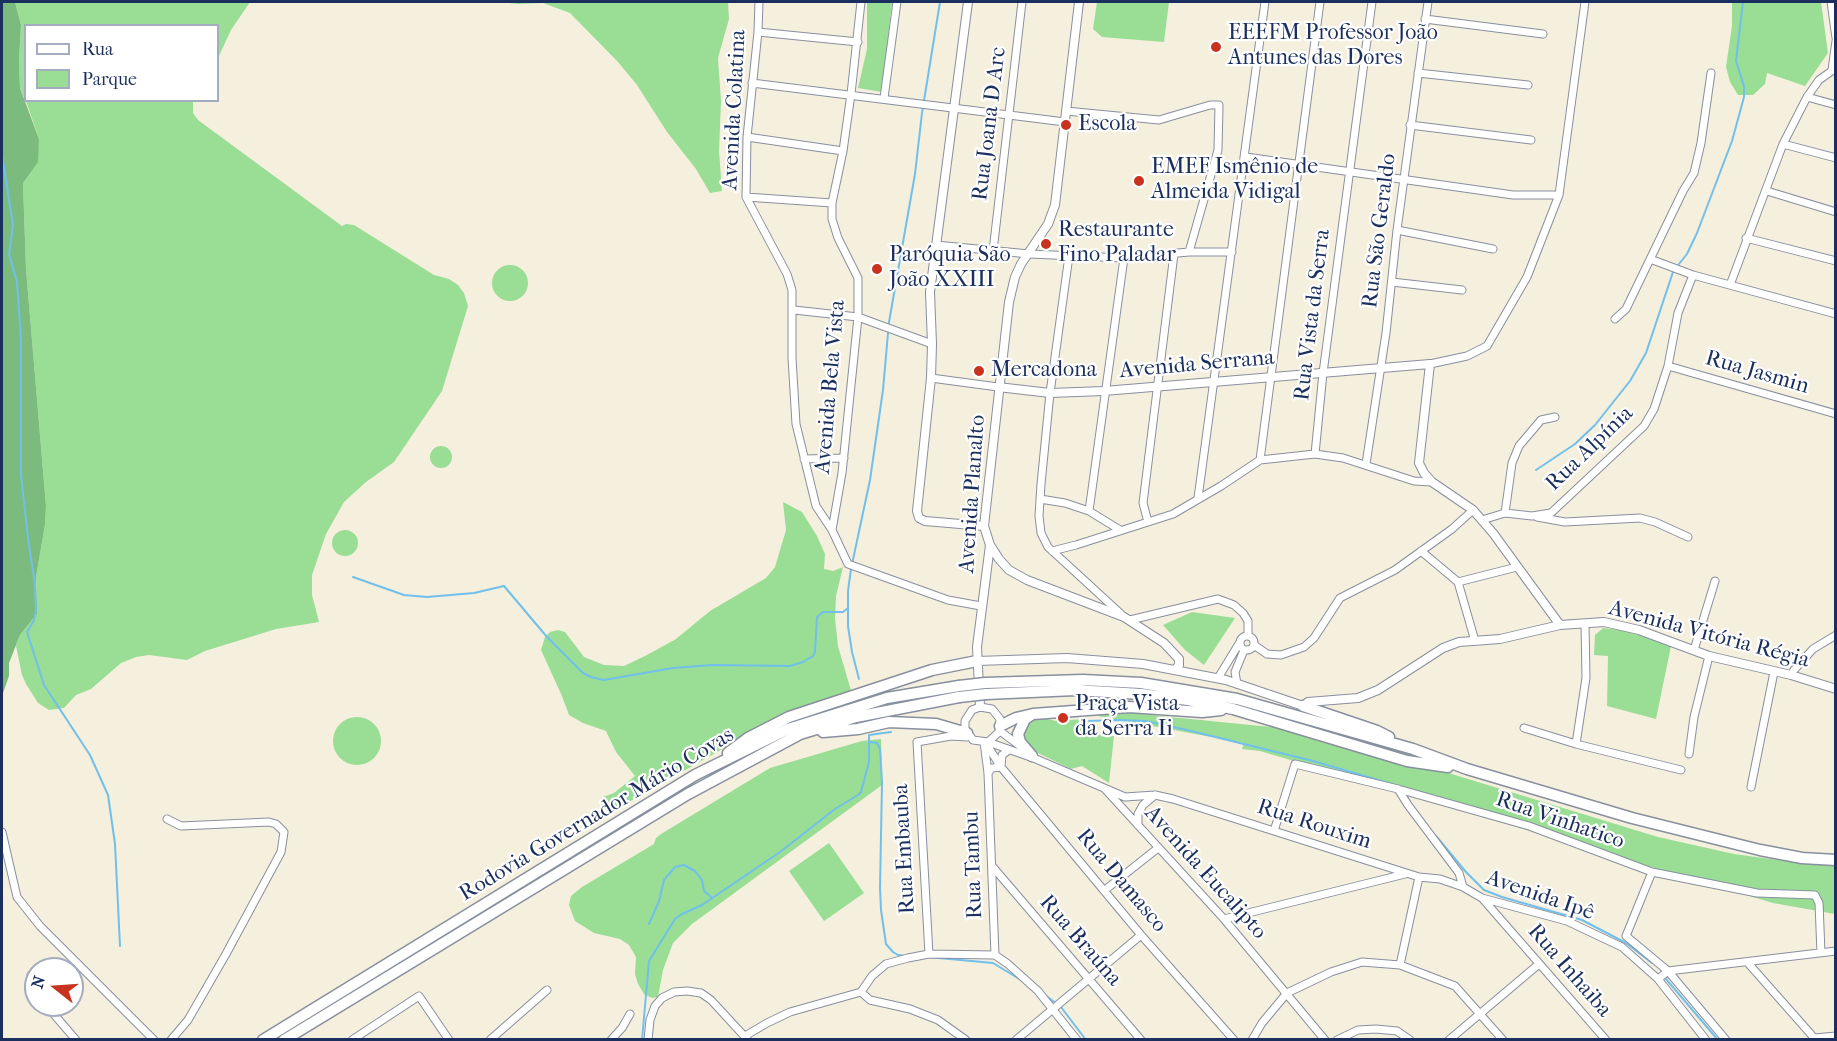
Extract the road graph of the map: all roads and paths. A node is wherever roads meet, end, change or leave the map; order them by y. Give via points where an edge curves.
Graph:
1 (759, 2) edge
2 (861, 2) edge
3 (897, 2) edge
4 (968, 2) edge
5 (1022, 2) edge
6 (1079, 2) edge
7 (1265, 2) edge
8 (1320, 2) edge
9 (1372, 2) edge
10 (1428, 2) edge
11 (1585, 2) edge
12 (1831, 2) edge
13 (1425, 19) junction
14 (759, 32) junction
15 (1543, 34) dead end
16 (1836, 39) edge
17 (858, 42) junction
18 (1834, 69) edge
19 (1418, 73) junction
20 (1711, 73) dead end
21 (752, 83) junction
22 (1528, 85) dead end
23 (851, 94) junction
24 (1807, 97) junction
25 (884, 98) junction
26 (1836, 105) edge
27 (954, 109) junction
28 (1066, 111) junction
29 (1010, 115) junction
30 (1065, 122) junction
31 (1410, 125) junction
32 (747, 137) junction
33 (1530, 140) dead end
34 (1783, 144) junction
35 (843, 151) junction
36 (1246, 157) junction
37 (1836, 158) edge
38 (1298, 164) junction
39 (1349, 172) junction
40 (1405, 178) junction
41 (1767, 191) junction
42 (1559, 195) junction
43 (746, 197) junction
44 (832, 203) junction
45 (1836, 212) edge
46 (1397, 230) junction
47 (1746, 238) junction
48 (936, 245) junction
49 (1493, 249) dead end
50 (993, 251) junction
51 (1189, 252) junction
52 (1232, 252) junction
53 (1029, 254) junction
54 (1174, 254) junction
55 (1069, 256) junction
56 (1124, 258) junction
57 (1650, 260) junction
58 (1836, 261) edge
59 (1694, 275) junction
60 (1392, 282) junction
61 (1730, 285) junction
62 (1462, 290) dead end
63 (794, 310) junction
64 (1836, 314) edge
65 (858, 317) junction
66 (1615, 319) dead end
67 (933, 344) junction
68 (1430, 364) junction
69 (1668, 366) junction
70 (1381, 368) junction
71 (1323, 373) junction
72 (1271, 376) junction
73 (931, 378) junction
74 (1215, 381) junction
75 (1158, 386) junction
76 (998, 387) junction
77 (1104, 391) junction
78 (1050, 393) junction
79 (1836, 414) edge
80 (1555, 417) dead end
81 (1315, 454) junction
82 (844, 458) junction
83 (804, 459) junction
84 (1260, 460) junction
85 (1366, 464) junction
86 (1432, 483) junction
87 (1198, 498) junction
88 (1040, 499) junction
89 (1473, 510) junction
90 (1089, 511) junction
91 (1505, 513) junction
92 (1532, 516) junction
93 (1482, 520) junction
94 (1148, 522) junction
95 (984, 526) junction
96 (832, 530) junction
97 (1120, 530) junction
98 (1688, 537) dead end
99 (990, 544) junction
100 (1052, 551) junction
101 (1421, 551) junction
102 (988, 567) junction
103 (1517, 567) junction
104 (1010, 570) junction
105 (1715, 581) dead end
106 (1458, 582) junction
107 (1099, 594) junction
108 (1091, 604) junction
109 (981, 606) junction
110 (1127, 618) junction
111 (1585, 624) junction
112 (1560, 625) junction
113 (1836, 635) edge
114 (1248, 636) junction
115 (1475, 640) junction
116 (1240, 642) junction
117 (1254, 645) junction
118 (1244, 650) junction
119 (1694, 650) junction
120 (1709, 656) junction
121 (977, 661) junction
122 (1174, 670) junction
123 (1774, 672) junction
124 (1791, 675) junction
125 (1218, 678) junction
126 (1237, 684) junction
127 (986, 688) junction
128 (1836, 689) edge
129 (959, 692) junction
130 (980, 706) junction
131 (1303, 706) junction
132 (854, 707) junction
133 (1233, 709) junction
134 (1033, 714) junction
135 (888, 716) junction
136 (1000, 728) junction
137 (1524, 728) dead end
138 (800, 734) junction
139 (968, 735) junction
140 (986, 742) junction
141 (1576, 744) junction
142 (1413, 749) junction
143 (1009, 750) junction
144 (1689, 754) dead end
145 (1034, 758) junction
146 (1001, 767) junction
147 (1467, 770) junction
148 (1681, 770) dead end
149 (988, 773) junction
150 (1751, 787) dead end
151 (1104, 788) junction
152 (1398, 789) junction
153 (1155, 795) junction
154 (167, 819) dead end
155 (1138, 825) junction
156 (1274, 831) junction
157 (2, 832) edge
158 (1158, 848) junction
159 (1836, 860) edge
160 (992, 866) junction
161 (1652, 872) junction
162 (1408, 873) junction
163 (1419, 877) junction
164 (1005, 881) junction
165 (993, 886) junction
166 (1463, 887) junction
167 (1105, 890) junction
168 (1482, 898) junction
169 (1224, 919) junction
170 (1141, 935) junction
171 (1836, 951) edge
172 (1821, 953) junction
173 (929, 954) junction
174 (995, 955) junction
175 (1658, 963) junction
176 (1748, 963) junction
177 (1539, 964) junction
178 (1400, 965) junction
179 (1648, 971) junction
180 (1668, 971) junction
181 (1090, 978) junction
182 (1658, 980) junction
183 (547, 990) dead end
184 (861, 992) junction
185 (1287, 993) junction
186 (1053, 1009) junction
187 (1480, 1012) junction
188 (630, 1014) dead end
189 (56, 1017) edge
190 (1836, 1036) edge
191 (746, 1038) edge
192 (1815, 1039) edge
193 (76, 1040) edge
194 (154, 1040) edge
195 (171, 1040) edge
196 (263, 1040) edge
197 (284, 1040) edge
198 (352, 1040) edge
199 (449, 1040) edge
200 (490, 1040) edge
201 (611, 1040) edge
202 (648, 1040) edge
203 (966, 1040) edge
204 (1016, 1040) edge
205 (1077, 1040) edge
206 (1141, 1040) edge
207 (1234, 1040) edge
208 (1252, 1040) edge
209 (1325, 1040) edge
210 (1337, 1040) edge
211 (1410, 1040) edge
212 (1449, 1040) edge
213 (1503, 1040) edge
214 (1606, 1040) edge
215 (1706, 1040) edge
216 (1726, 1040) edge

1 - 14 street, Avenida Colatina
2 - 17 street, Avenida Bela Vista
3 - 25 street
4 - 27 street
5 - 29 street, Rua Joana D Arc
6 - 28 street, Avenida Planalto
7 - 36 street
8 - 38 street
9 - 39 street, Rua Vista da Serra
10 - 13 street, Rua São Geraldo
11 - 42 street
12 - 16 street
13 - 15 street
13 - 19 street, Rua São Geraldo
14 - 17 street
14 - 21 street, Avenida Colatina
16 - 18 street
17 - 23 street, Avenida Bela Vista
18 - 24 street via 1818,80
19 - 22 street
19 - 31 street, Rua São Geraldo
20 - 57 street via 1694,173
21 - 23 street
21 - 32 street, Avenida Colatina
23 - 25 street
23 - 35 street, Avenida Bela Vista
24 - 26 street
24 - 34 street
25 - 27 street
27 - 29 street
27 - 48 street
28 - 30 street, Avenida Planalto
28 - 51 street via 1159,120 1219,105 1218,150
29 - 30 street
29 - 50 street, Rua Joana D Arc
30 - 53 street, Avenida Planalto via 1055,205
31 - 33 street
31 - 40 street, Rua São Geraldo
32 - 35 street
32 - 43 street, Avenida Colatina
34 - 37 street
34 - 41 street
35 - 44 street, Avenida Bela Vista
36 - 38 street
36 - 52 street
38 - 39 street
38 - 72 street
39 - 40 street
39 - 71 street, Rua Vista da Serra
40 - 42 street via 1513,195
40 - 46 street, Rua São Geraldo
41 - 45 street
41 - 47 street
42 - 68 street via 1527,277 1487,346 1467,356
43 - 44 street
43 - 63 street, Avenida Colatina via 787,274
44 - 65 street, Avenida Bela Vista via 838,238 858,278
46 - 49 street
46 - 60 street, Rua São Geraldo
47 - 58 street
47 - 61 street
48 - 50 street
48 - 67 street via 930,292
50 - 53 street
51 - 52 street
51 - 54 street
52 - 74 street
53 - 55 street
53 - 76 street, Avenida Planalto via 1015,277 1009,302
54 - 56 street
54 - 75 street
55 - 56 street
55 - 78 street
56 - 77 street
57 - 59 street
57 - 66 street via 1626,309
59 - 61 street
59 - 69 street, Rua Alpínia via 1678,313
60 - 62 street
60 - 70 street, Rua São Geraldo
61 - 64 street
63 - 65 street
63 - 83 street, Avenida Colatina via 796,424
65 - 67 street
65 - 82 street, Avenida Bela Vista
67 - 73 street
68 - 70 street, Avenida Serrana
68 - 86 street via 1419,462
69 - 79 street, Rua Jasmin
69 - 92 street, Rua Alpínia via 1644,426 1551,513
70 - 71 street, Avenida Serrana
70 - 85 street, Rua São Geraldo
71 - 72 street, Avenida Serrana
71 - 81 street, Rua Vista da Serra
72 - 74 street, Avenida Serrana
72 - 84 street
73 - 76 street, Avenida Serrana
73 - 95 street via 919,518
74 - 75 street, Avenida Serrana
74 - 87 street
75 - 77 street, Avenida Serrana
75 - 94 street via 1143,503
76 - 78 street, Avenida Serrana
76 - 95 street, Avenida Planalto
77 - 78 street, Avenida Serrana
77 - 90 street
78 - 88 street
80 - 91 street via 1540,420 1519,446 1512,463
81 - 84 street
81 - 85 street
82 - 83 street
82 - 96 street, Avenida Bela Vista
83 - 96 street, Avenida Colatina via 816,506
84 - 87 street
85 - 86 street via 1414,481
86 - 89 street
87 - 94 street via 1173,514
88 - 90 street
88 - 100 street via 1041,533
89 - 93 street
89 - 101 street
90 - 97 street
91 - 92 street, Rua Alpínia
91 - 93 street, Rua Alpínia
92 - 98 street via 1565,522 1640,518
93 - 103 street
94 - 97 street
95 - 99 street, Avenida Planalto
96 - 109 street, Avenida Colatina via 848,564 948,600
97 - 100 street
99 - 102 street, Avenida Planalto
99 - 104 street
100 - 107 street
101 - 106 street
101 - 117 street via 1395,570 1340,598 1304,647 1281,655 1267,654
102 - 104 street
102 - 109 street, Avenida Planalto
103 - 106 street
103 - 112 street
104 - 108 street via 1026,580
105 - 119 street
106 - 115 street
107 - 108 street via 1099,600
107 - 110 street
108 - 110 street
109 - 121 street, Avenida Planalto
110 - 114 street via 1218,599 1243,613 1250,629
110 - 122 street via 1175,653 1179,665
111 - 112 street, Avenida Vitória Régia
111 - 119 street, Avenida Vitória Régia via 1604,622 1639,630
111 - 141 street via 1586,678
112 - 115 street, Avenida Vitória Régia via 1500,639
113 - 124 street via 1813,649
114 - 116 street
114 - 117 street
115 - 131 street, Avenida Vitória Régia via 1443,648 1378,690 1358,698 1308,702
116 - 118 street
116 - 125 street
117 - 118 street
118 - 126 street via 1234,672
119 - 120 street, Avenida Vitória Régia
120 - 123 street, Avenida Vitória Régia
120 - 144 street
121 - 122 street via 1067,658
121 - 130 street, Avenida Planalto
121 - 132 main road via 932,670 885,686
122 - 125 street
123 - 124 street, Avenida Vitória Régia
123 - 150 street
124 - 128 street, Avenida Vitória Régia
125 - 126 street
126 - 131 street
127 - 129 main road, Rodovia Governador Mário Covas, bridge
127 - 133 main road, Rodovia Governador Mário Covas via 1141,694
127 - 142 main road, Rodovia Governador Mário Covas via 1083,680 1189,689
129 - 132 main road, Rodovia Governador Mário Covas via 886,698
129 - 135 main road, Rodovia Governador Mário Covas
130 - 136 street via 996,712
130 - 139 street via 966,717
131 - 142 main road via 1377,731
132 - 135 main road, Rodovia Governador Mário Covas
132 - 138 main road, Rodovia Governador Mário Covas
132 - 196 main road, Rodovia Governador Mário Covas via 788,729 695,775
133 - 134 main road via 1202,712 1129,707
133 - 147 main road, Rodovia Governador Mário Covas via 1407,761
134 - 136 main road
134 - 145 main road via 1024,719 1018,734
135 - 138 main road via 858,729
135 - 139 main road via 936,724
136 - 140 street
136 - 145 street, Avenida Eucalipto
137 - 141 street
138 - 197 main road, Rodovia Governador Mário Covas via 688,794
139 - 140 street via 977,742
139 - 173 street, Rua Embauba via 917,742
140 - 143 street, Avenida Eucalipto
140 - 146 street, Rua Damasco
140 - 149 street, Rua Tambu
141 - 148 street
142 - 147 main road, Rodovia Governador Mário Covas
143 - 145 street, Avenida Eucalipto
143 - 146 street via 1002,755
145 - 151 street, Avenida Eucalipto
146 - 149 street
146 - 167 street, Rua Damasco
147 - 159 main road, Rodovia Governador Mário Covas via 1716,840 1802,858
149 - 160 street, Rua Tambu
151 - 153 street, Rua Rouxim via 1125,797
151 - 155 street, Avenida Eucalipto
152 - 156 street, Rua Vinhatico via 1295,764
152 - 161 street, Rua Vinhatico via 1529,826
152 - 166 street via 1459,873
153 - 155 street via 1143,805
153 - 156 street, Rua Rouxim
154 - 195 street via 181,826 269,822 284,832 281,852 226,954 188,1020
155 - 158 street, Avenida Eucalipto
156 - 162 street, Rua Rouxim
157 - 194 street via 17,897 40,926
158 - 167 street
158 - 169 street, Avenida Eucalipto
160 - 164 street, Rua Braúna
160 - 165 street, Rua Tambu
161 - 172 street, Rua Vinhatico via 1757,893 1816,896
161 - 175 street via 1626,936
162 - 163 street, Rua Rouxim
162 - 169 street
163 - 166 street, Rua Rouxim
163 - 178 street
164 - 165 street
164 - 181 street, Rua Braúna
165 - 174 street, Rua Tambu
166 - 168 street, Avenida Ipê
167 - 170 street, Rua Damasco
168 - 177 street, Rua Inhaiba
168 - 179 street, Avenida Ipê via 1567,921 1622,947
169 - 185 street, Avenida Eucalipto
170 - 181 street
170 - 207 street, Rua Damasco
171 - 172 street
172 - 176 street
173 - 174 street
173 - 184 street via 886,964
174 - 186 street via 1008,963
175 - 179 street
175 - 180 street
176 - 180 street
176 - 192 street
177 - 187 street
177 - 214 street, Rua Inhaiba
178 - 185 street via 1362,962
178 - 187 street via 1455,986
179 - 182 street, Avenida Ipê
180 - 182 street
180 - 216 street
181 - 186 street
181 - 206 street, Rua Braúna
182 - 215 street, Avenida Ipê
183 - 200 street
184 - 191 street via 790,1012
184 - 203 street via 870,1000 938,1020
185 - 208 street
185 - 209 street, Avenida Eucalipto
186 - 204 street
186 - 205 street
187 - 212 street
187 - 213 street
188 - 201 street
189 - 193 street
190 - 192 street
191 - 202 street via 701,993 674,992 655,1006
198 - 199 street via 419,996
210 - 211 street via 1358,1030 1376,1029 1397,1031

